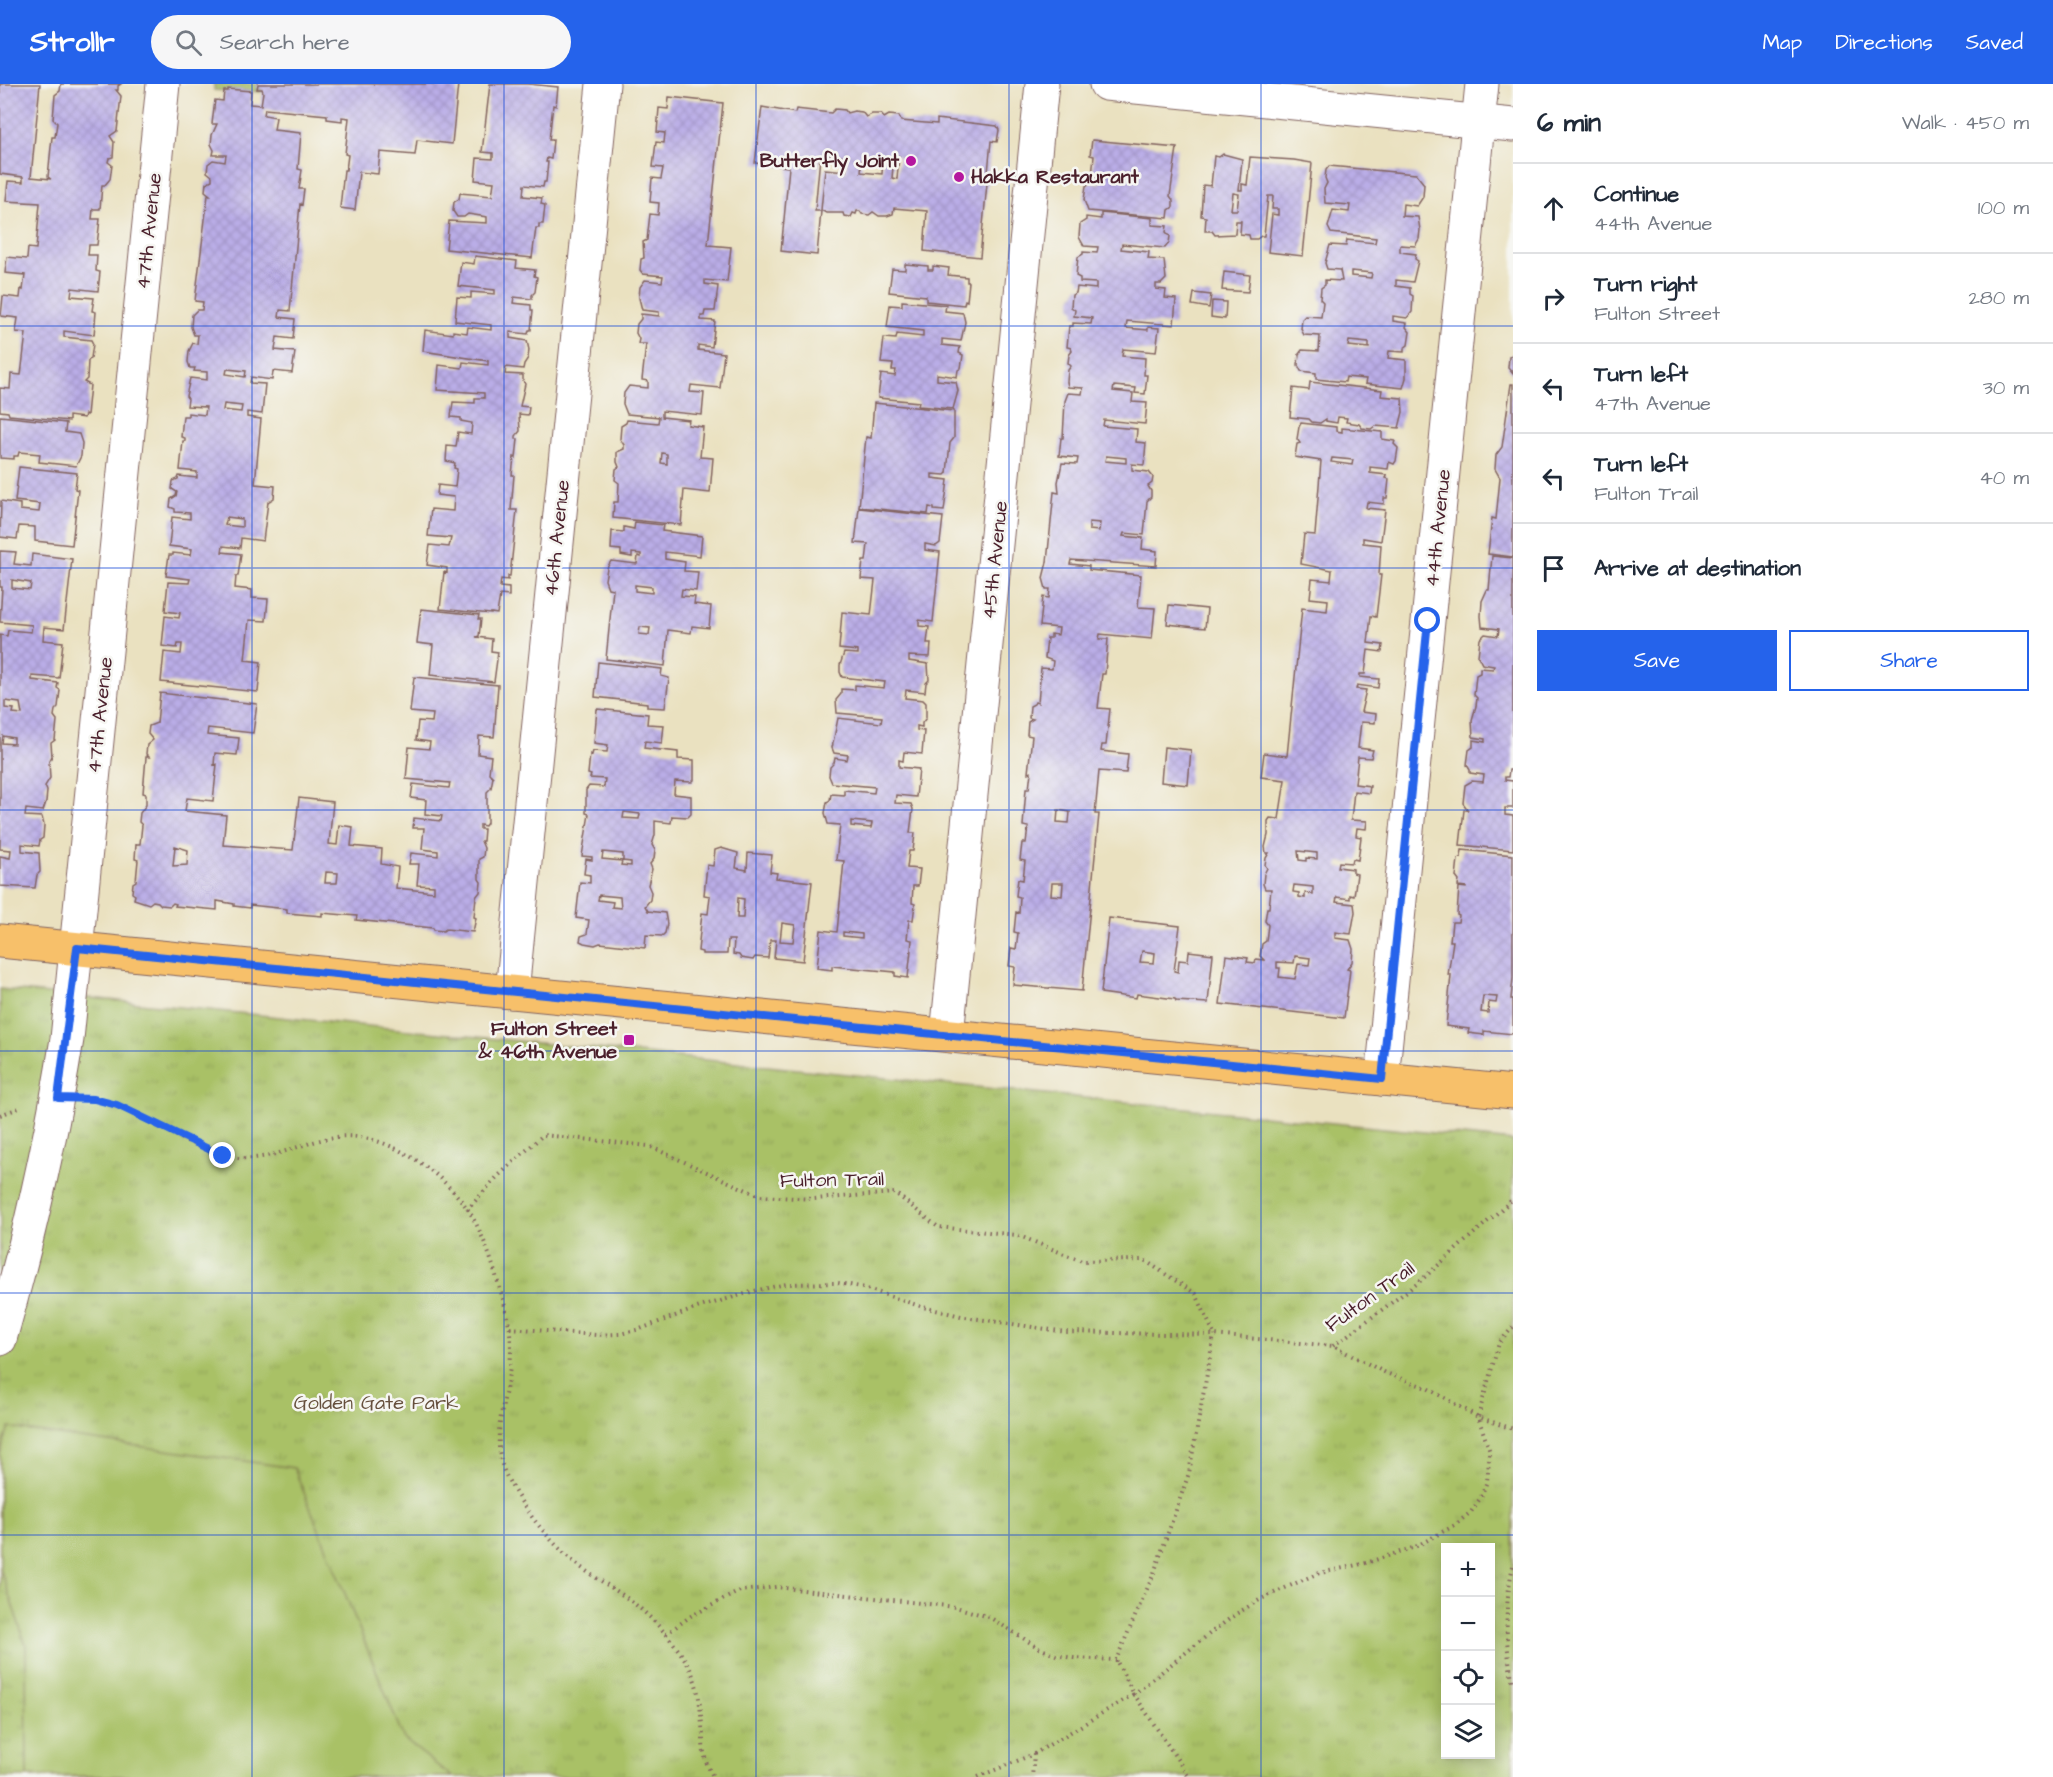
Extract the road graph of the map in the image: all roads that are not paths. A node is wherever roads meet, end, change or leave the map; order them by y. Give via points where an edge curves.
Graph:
1 (163, 84) edge
2 (603, 84) edge
3 (1042, 84) edge
4 (1106, 84) edge
5 (1482, 84) edge
6 (1478, 121) junction
7 (1513, 125) edge
8 (0, 941) edge
9 (77, 948) junction
10 (512, 992) junction
11 (947, 1035) junction
12 (1382, 1079) junction
13 (1513, 1092) edge
14 (0, 1340) edge

1 - 9 street, 47th Avenue
2 - 10 street, 46th Avenue
3 - 11 street, 45th Avenue
4 - 6 street
5 - 6 street, 44th Avenue
6 - 7 street
6 - 12 street, 44th Avenue
8 - 9 main road
9 - 10 main road
9 - 14 street, 47th Avenue via 58,1098
10 - 11 main road
11 - 12 main road
12 - 13 main road

